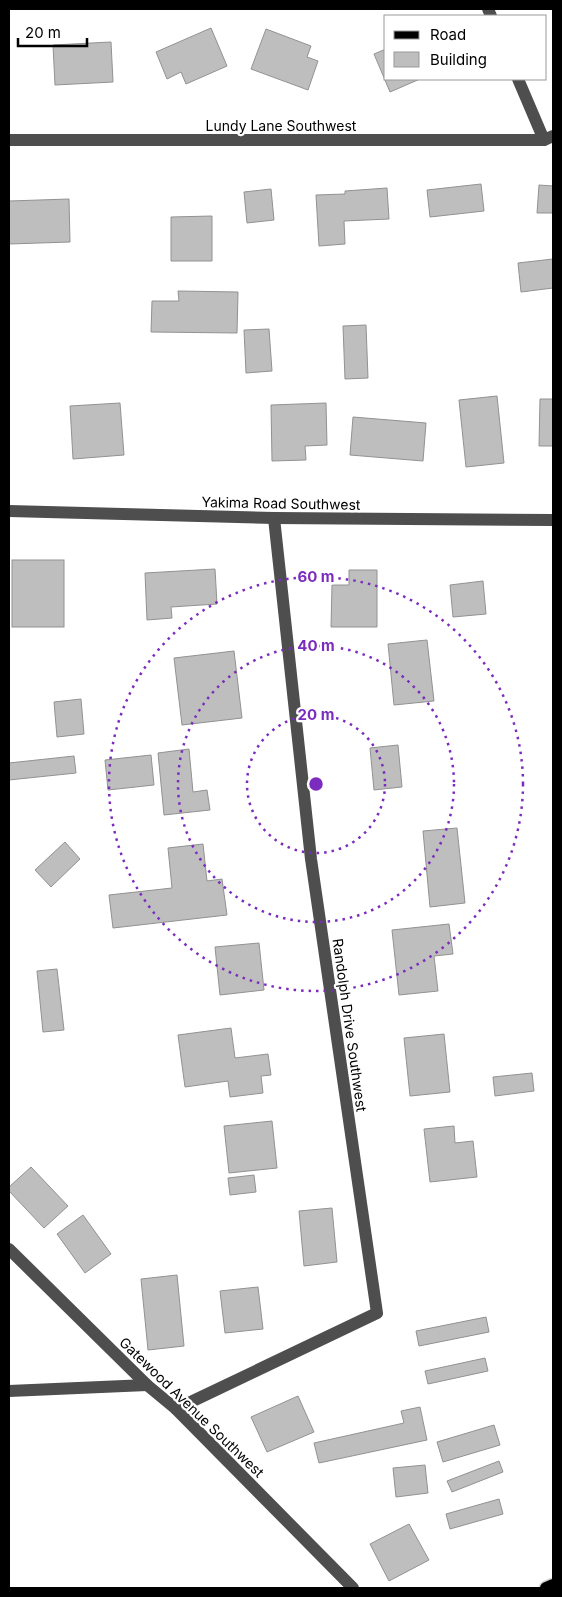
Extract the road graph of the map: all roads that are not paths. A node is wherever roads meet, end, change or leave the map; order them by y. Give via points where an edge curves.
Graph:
1 (519, 80) edge
2 (549, 138) edge
3 (9, 140) edge
4 (9, 512) edge
5 (274, 518) junction
6 (553, 520) edge
7 (9, 1249) edge
8 (147, 1385) junction
9 (9, 1391) edge
10 (176, 1409) junction
11 (553, 1585) edge
12 (353, 1588) edge
13 (546, 1588) edge

1 - 2 street
2 - 3 street, Lundy Lane Southwest
4 - 5 street, Yakima Road Southwest
5 - 6 street, Yakima Road Southwest
5 - 10 street, Randolph Drive Southwest via 311,859 377,1313
7 - 8 street, Gatewood Avenue Southwest
8 - 9 street
8 - 10 street, Gatewood Avenue Southwest
10 - 12 street, Gatewood Avenue Southwest
11 - 13 main road

